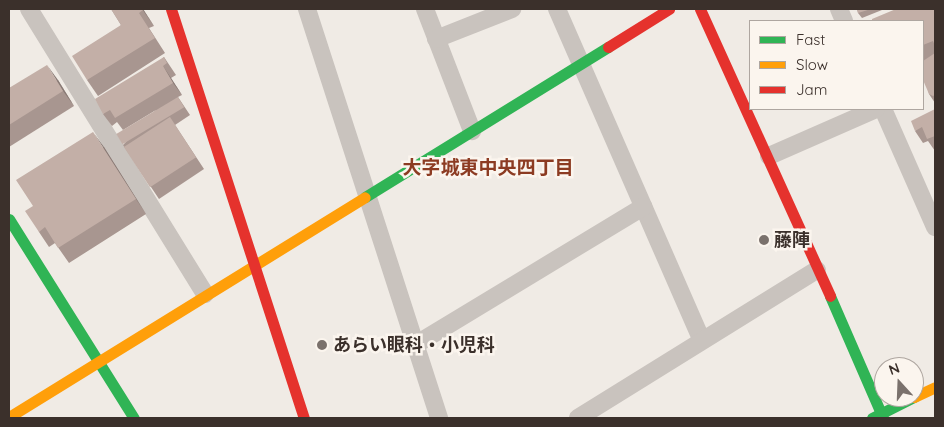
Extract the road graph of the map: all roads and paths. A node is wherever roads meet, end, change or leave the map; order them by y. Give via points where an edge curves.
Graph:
1 (29, 9) edge
2 (171, 9) edge
3 (308, 9) edge
4 (424, 9) edge
5 (512, 9) edge
6 (557, 9) edge
7 (669, 9) edge
8 (700, 9) edge
9 (436, 39) junction
10 (580, 65) junction
11 (874, 110) edge
12 (883, 110) edge
13 (472, 131) junction
14 (769, 156) junction
15 (368, 197) junction
16 (643, 207) junction
17 (9, 219) edge
18 (934, 220) edge
19 (254, 265) junction
20 (817, 270) junction
21 (204, 294) junction
22 (701, 339) junction
23 (415, 345) junction
24 (98, 361) junction
25 (896, 407) edge
26 (9, 416) edge
27 (879, 416) edge
28 (134, 418) edge
29 (304, 418) edge
30 (439, 418) edge
31 (578, 418) edge

1 - 21 street
2 - 19 street
3 - 15 street
4 - 9 street
5 - 9 street
6 - 10 street
7 - 10 street
8 - 14 street
9 - 13 street
10 - 13 street
10 - 16 street
11 - 14 street
12 - 18 street
13 - 15 street
14 - 20 street
15 - 19 street
15 - 23 street
16 - 22 street
16 - 23 street
17 - 24 street
19 - 21 street
19 - 29 street
20 - 22 street
20 - 27 street
21 - 24 street
22 - 31 street
23 - 30 street
24 - 26 street
24 - 28 street
25 - 27 street

